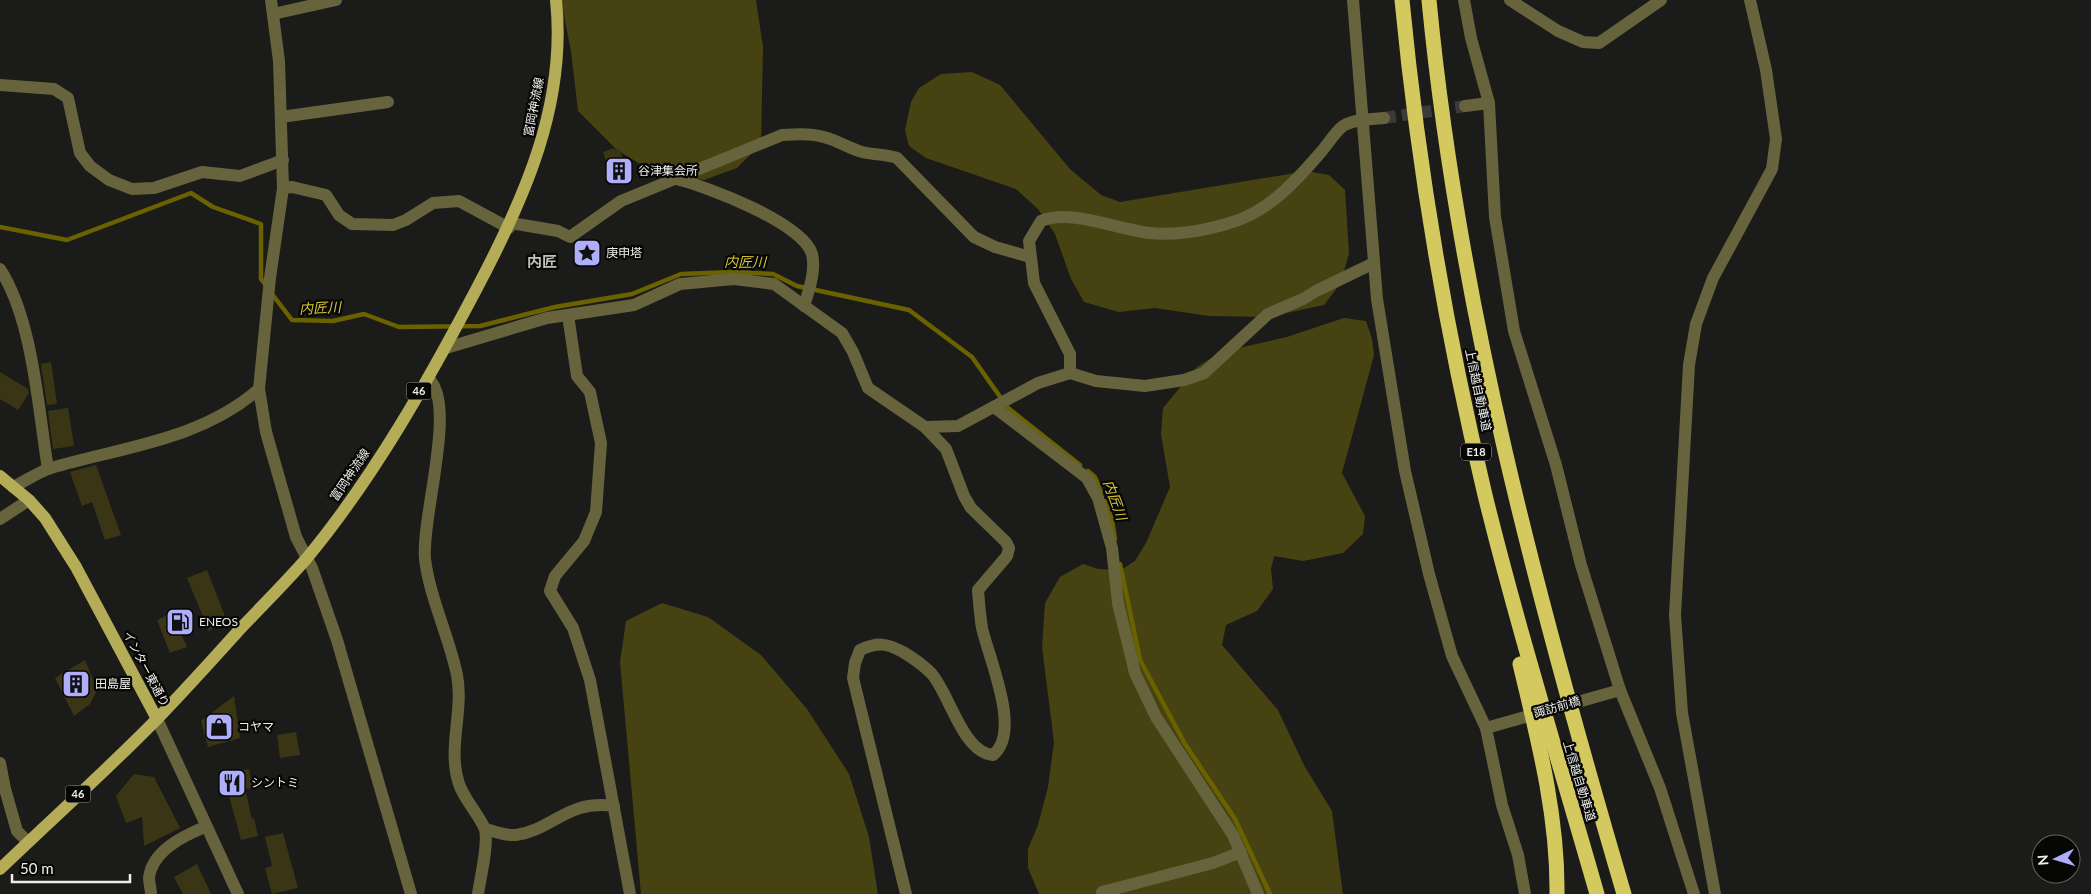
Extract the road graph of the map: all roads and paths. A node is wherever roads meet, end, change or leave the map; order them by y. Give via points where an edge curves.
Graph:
1 (271, 0) edge
2 (336, 0) edge
3 (556, 0) edge
4 (1353, 0) edge
5 (1402, 0) edge
6 (1428, 0) edge
7 (1464, 0) edge
8 (1510, 0) edge
9 (1660, 0) edge
10 (1750, 0) edge
11 (273, 14) junction
12 (0, 85) edge
13 (388, 102) dead end
14 (1489, 103) junction
15 (1464, 106) tunnel mouth
16 (281, 118) junction
17 (1384, 118) tunnel mouth
18 (1361, 120) junction
19 (282, 160) junction
20 (676, 179) junction
21 (283, 188) junction
22 (510, 226) junction
23 (1030, 257) junction
24 (1374, 263) junction
25 (0, 269) edge
26 (804, 306) junction
27 (568, 316) junction
28 (446, 348) junction
29 (1070, 373) junction
30 (428, 378) junction
31 (1460, 384) junction
32 (259, 390) junction
33 (994, 407) junction
34 (925, 427) junction
35 (48, 469) junction
36 (0, 476) edge
37 (13, 486) junction
38 (29, 500) junction
39 (0, 519) edge
40 (306, 558) junction
41 (1620, 690) junction
42 (157, 719) junction
43 (1486, 728) junction
44 (0, 764) edge
45 (614, 806) junction
46 (205, 827) junction
47 (486, 829) junction
48 (28, 842) junction
49 (1241, 852) junction
50 (0, 869) edge
51 (152, 894) edge
52 (238, 894) edge
53 (411, 894) edge
54 (478, 894) edge
55 (630, 894) edge
56 (906, 894) edge
57 (1103, 894) edge
58 (1258, 894) edge
59 (1526, 894) edge
60 (1557, 894) edge
61 (1597, 894) edge
62 (1625, 894) edge
63 (1694, 894) edge
64 (1715, 894) edge

1 - 11 street
2 - 11 street
3 - 22 main road, 富岡神流線 / 46 via 556,47 546,127
4 - 18 street
5 - 31 highway, 上信越自動車道 / E18 via 1422,168
6 - 62 highway, 上信越自動車道 / E18 via 1449,164 1488,377 1540,601
7 - 14 street
8 - 9 street via 1558,31 1583,42 1599,43
10 - 64 street via 1766,70 1776,139 1772,169 1714,278 1696,324 1689,365 1675,615 1682,712
11 - 16 street
12 - 19 street via 54,89 68,98 80,153 90,166 109,180 132,189 154,188 202,172 240,176
13 - 16 street
14 - 15 street
14 - 41 street via 1494,217 1514,331 1556,465 1580,566
16 - 19 street
17 - 18 street
18 - 23 street via 1344,125 1304,172 1267,206 1235,222 1202,231 1151,234 1056,217 1037,226 1029,242
18 - 24 street
19 - 21 street
20 - 22 street via 621,201 570,237 558,231
20 - 23 street via 782,136 806,133 831,139 860,152 897,158 974,237
20 - 26 street via 700,185 774,218 800,237 812,253 813,270
21 - 22 street via 292,186 326,195 339,215 352,224 393,225 433,203 459,201
21 - 32 street
22 - 28 main road, 富岡神流線 / 46
23 - 29 street via 1034,283 1070,354
24 - 29 street via 1268,314 1204,373 1184,380 1145,386 1096,381
24 - 43 street via 1405,471 1429,574 1452,656
25 - 35 street via 11,286 25,327
26 - 27 street via 774,284 734,278 680,284 634,305
26 - 34 street via 842,333 868,388
27 - 28 street via 547,318
27 - 45 street via 577,376 590,392 601,443 596,512 584,542 555,576 550,591 573,628 590,680
28 - 30 main road, 富岡神流線 / 46
29 - 33 street via 1038,383
30 - 40 main road, 富岡神流線 / 46 via 344,508
30 - 47 street via 435,384 440,405 435,471 426,520 425,557 437,613 457,674 460,701 454,742 459,785
31 - 60 highway via 1474,470 1545,774 1555,848
31 - 61 highway, 上信越自動車道 / E18 via 1515,608
32 - 35 street via 240,406 180,435
32 - 40 street via 266,432 296,537
33 - 34 street via 958,426
33 - 49 street via 1087,478 1098,498 1112,548 1118,603 1135,673 1156,717 1214,804
34 - 56 street via 946,449 971,508 1009,548 1007,556 978,590 982,629 995,668 1004,713 1004,743 993,756 974,746 932,674 912,657 892,646 874,644 860,650 853,678
35 - 37 street
36 - 37 main road, インター東通り
37 - 38 main road, インター東通り
38 - 39 street
38 - 42 main road, インター東通り via 45,518 76,567
40 - 42 main road, 富岡神流線 / 46
40 - 53 street via 337,640
41 - 43 street, 諏訪前橋
41 - 63 street via 1660,788
42 - 46 street, インター東通り
42 - 48 main road, 富岡神流線 / 46
43 - 59 street
44 - 48 street via 17,830
45 - 47 street via 579,807 538,828 516,835 503,835
45 - 55 street
46 - 51 street via 178,838 156,860 149,878
46 - 52 street, インター東通り
47 - 54 street
48 - 50 main road, 富岡神流線 / 46
49 - 57 street
49 - 58 street

